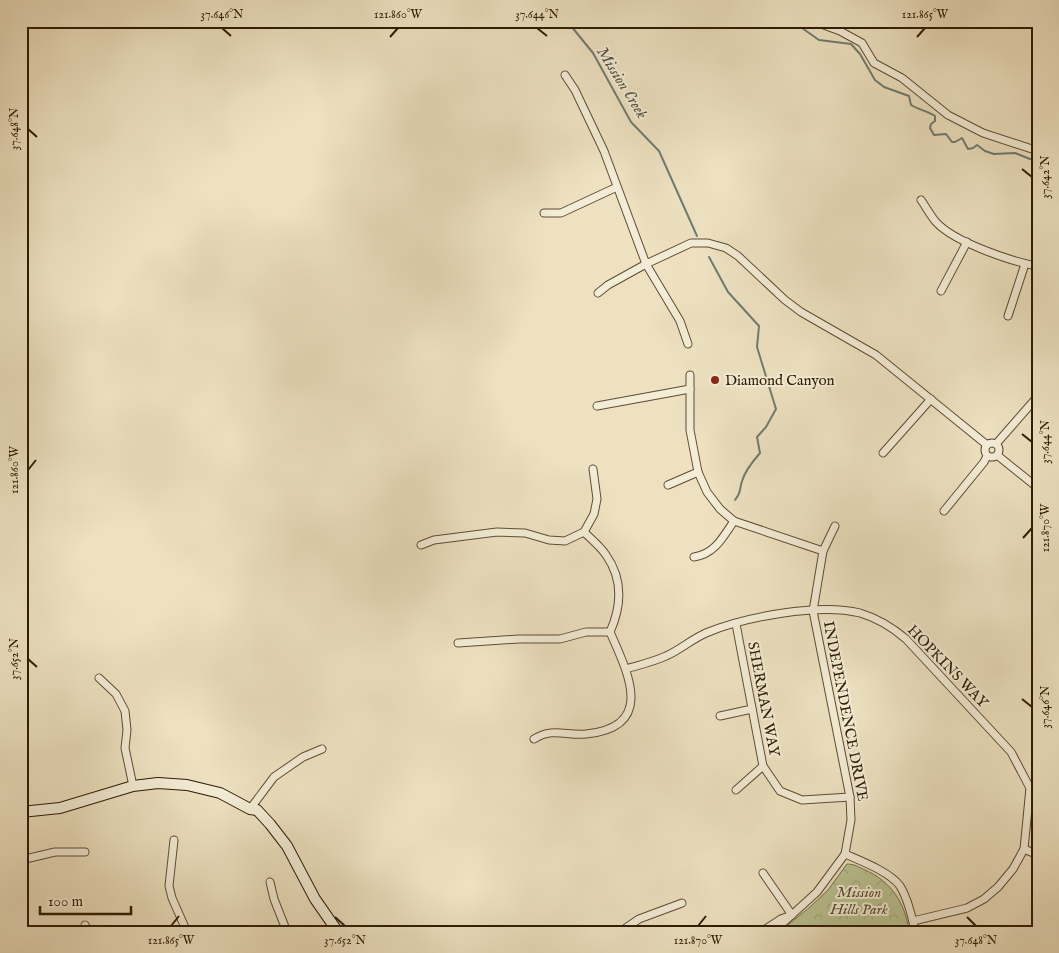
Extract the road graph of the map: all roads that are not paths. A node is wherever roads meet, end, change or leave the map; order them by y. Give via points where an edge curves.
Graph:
1 (813, 21) edge
2 (565, 75) dead end
3 (1038, 151) edge
4 (617, 187) junction
5 (921, 200) dead end
6 (544, 213) dead end
7 (966, 242) junction
8 (646, 264) junction
9 (1025, 264) junction
10 (1038, 266) edge
11 (941, 291) dead end
12 (598, 293) dead end
13 (1008, 316) dead end
14 (688, 344) dead end
15 (690, 375) dead end
16 (690, 389) junction
17 (1038, 396) edge
18 (931, 399) junction
19 (596, 406) dead end
20 (996, 444) junction
21 (987, 445) junction
22 (883, 453) dead end
23 (997, 455) junction
24 (987, 456) junction
25 (593, 469) dead end
26 (698, 472) junction
27 (668, 485) dead end
28 (1038, 488) edge
29 (944, 511) dead end
30 (734, 520) junction
31 (835, 526) dead end
32 (584, 532) junction
33 (421, 545) dead end
34 (823, 551) junction
35 (694, 557) dead end
36 (813, 611) junction
37 (736, 624) junction
38 (610, 632) junction
39 (458, 643) dead end
40 (626, 669) junction
41 (99, 678) dead end
42 (752, 709) junction
43 (720, 716) dead end
44 (534, 739) dead end
45 (322, 748) dead end
46 (763, 766) junction
47 (133, 786) junction
48 (1034, 788) edge
49 (736, 790) dead end
50 (850, 797) junction
51 (250, 809) junction
52 (21, 812) edge
53 (174, 840) dead end
54 (1024, 849) junction
55 (85, 852) dead end
56 (845, 854) junction
57 (1038, 855) edge
58 (21, 860) edge
59 (763, 873) dead end
60 (270, 882) dead end
61 (682, 903) dead end
62 (792, 914) junction
63 (913, 921) junction
64 (187, 932) edge
65 (287, 932) edge
66 (330, 932) edge
67 (338, 932) edge
68 (620, 932) edge
69 (761, 932) edge
70 (772, 932) edge
71 (915, 932) edge

1 - 3 street via 862,43 874,63 902,78 948,115 982,133
2 - 4 street via 598,138
4 - 6 street via 561,213
4 - 8 street
5 - 7 street via 936,222
7 - 9 street
7 - 11 street
8 - 12 street
8 - 14 street via 680,321
8 - 18 street via 691,243 726,248 801,312 876,355
9 - 10 street
9 - 13 street
15 - 16 street
16 - 19 street
16 - 26 street via 690,430
17 - 20 street
18 - 21 street
18 - 22 street
20 - 21 street
20 - 23 street
21 - 24 street via 984,451
23 - 24 street via 993,458
23 - 28 street
24 - 29 street
25 - 32 street via 594,514
26 - 27 street
26 - 30 street via 707,492
30 - 34 street
30 - 35 street via 719,543 705,555
31 - 34 street, INDEPENDENCE DRIVE
32 - 33 street via 565,541 525,533 497,532 434,540
32 - 38 street via 605,554 620,585 616,618
34 - 36 street, INDEPENDENCE DRIVE
36 - 37 street, HOPKINS WAY via 782,613
36 - 48 street, HOPKINS WAY via 858,613 892,627 1011,752
36 - 50 street, INDEPENDENCE DRIVE
37 - 40 street, HOPKINS WAY via 705,634 666,656
37 - 42 street, SHERMAN WAY
38 - 39 street via 586,632 560,639
38 - 40 street
40 - 44 street via 632,689 631,702 630,710 621,722 608,730 586,734 553,732
41 - 47 street via 116,694 125,712 125,748
42 - 43 street
42 - 46 street, SHERMAN WAY
45 - 51 street via 274,777
46 - 49 street
46 - 50 street, SHERMAN WAY via 780,791 802,800
47 - 51 main road via 158,782 187,785 220,792
47 - 52 main road via 60,808
48 - 54 street, HOPKINS WAY
50 - 56 street, INDEPENDENCE DRIVE via 851,820
51 - 66 main road via 278,841
51 - 67 main road via 257,810 287,846 315,899
53 - 64 street via 170,892
54 - 57 street
54 - 63 street, HOPKINS WAY via 1013,869 984,899 967,908
55 - 58 street via 55,852
56 - 62 street, INDEPENDENCE DRIVE via 817,892
56 - 63 street via 884,872 900,886
59 - 62 street
60 - 65 street
61 - 68 street via 639,919
62 - 69 street, INDEPENDENCE DRIVE
62 - 70 street, INDEPENDENCE DRIVE
63 - 71 street

